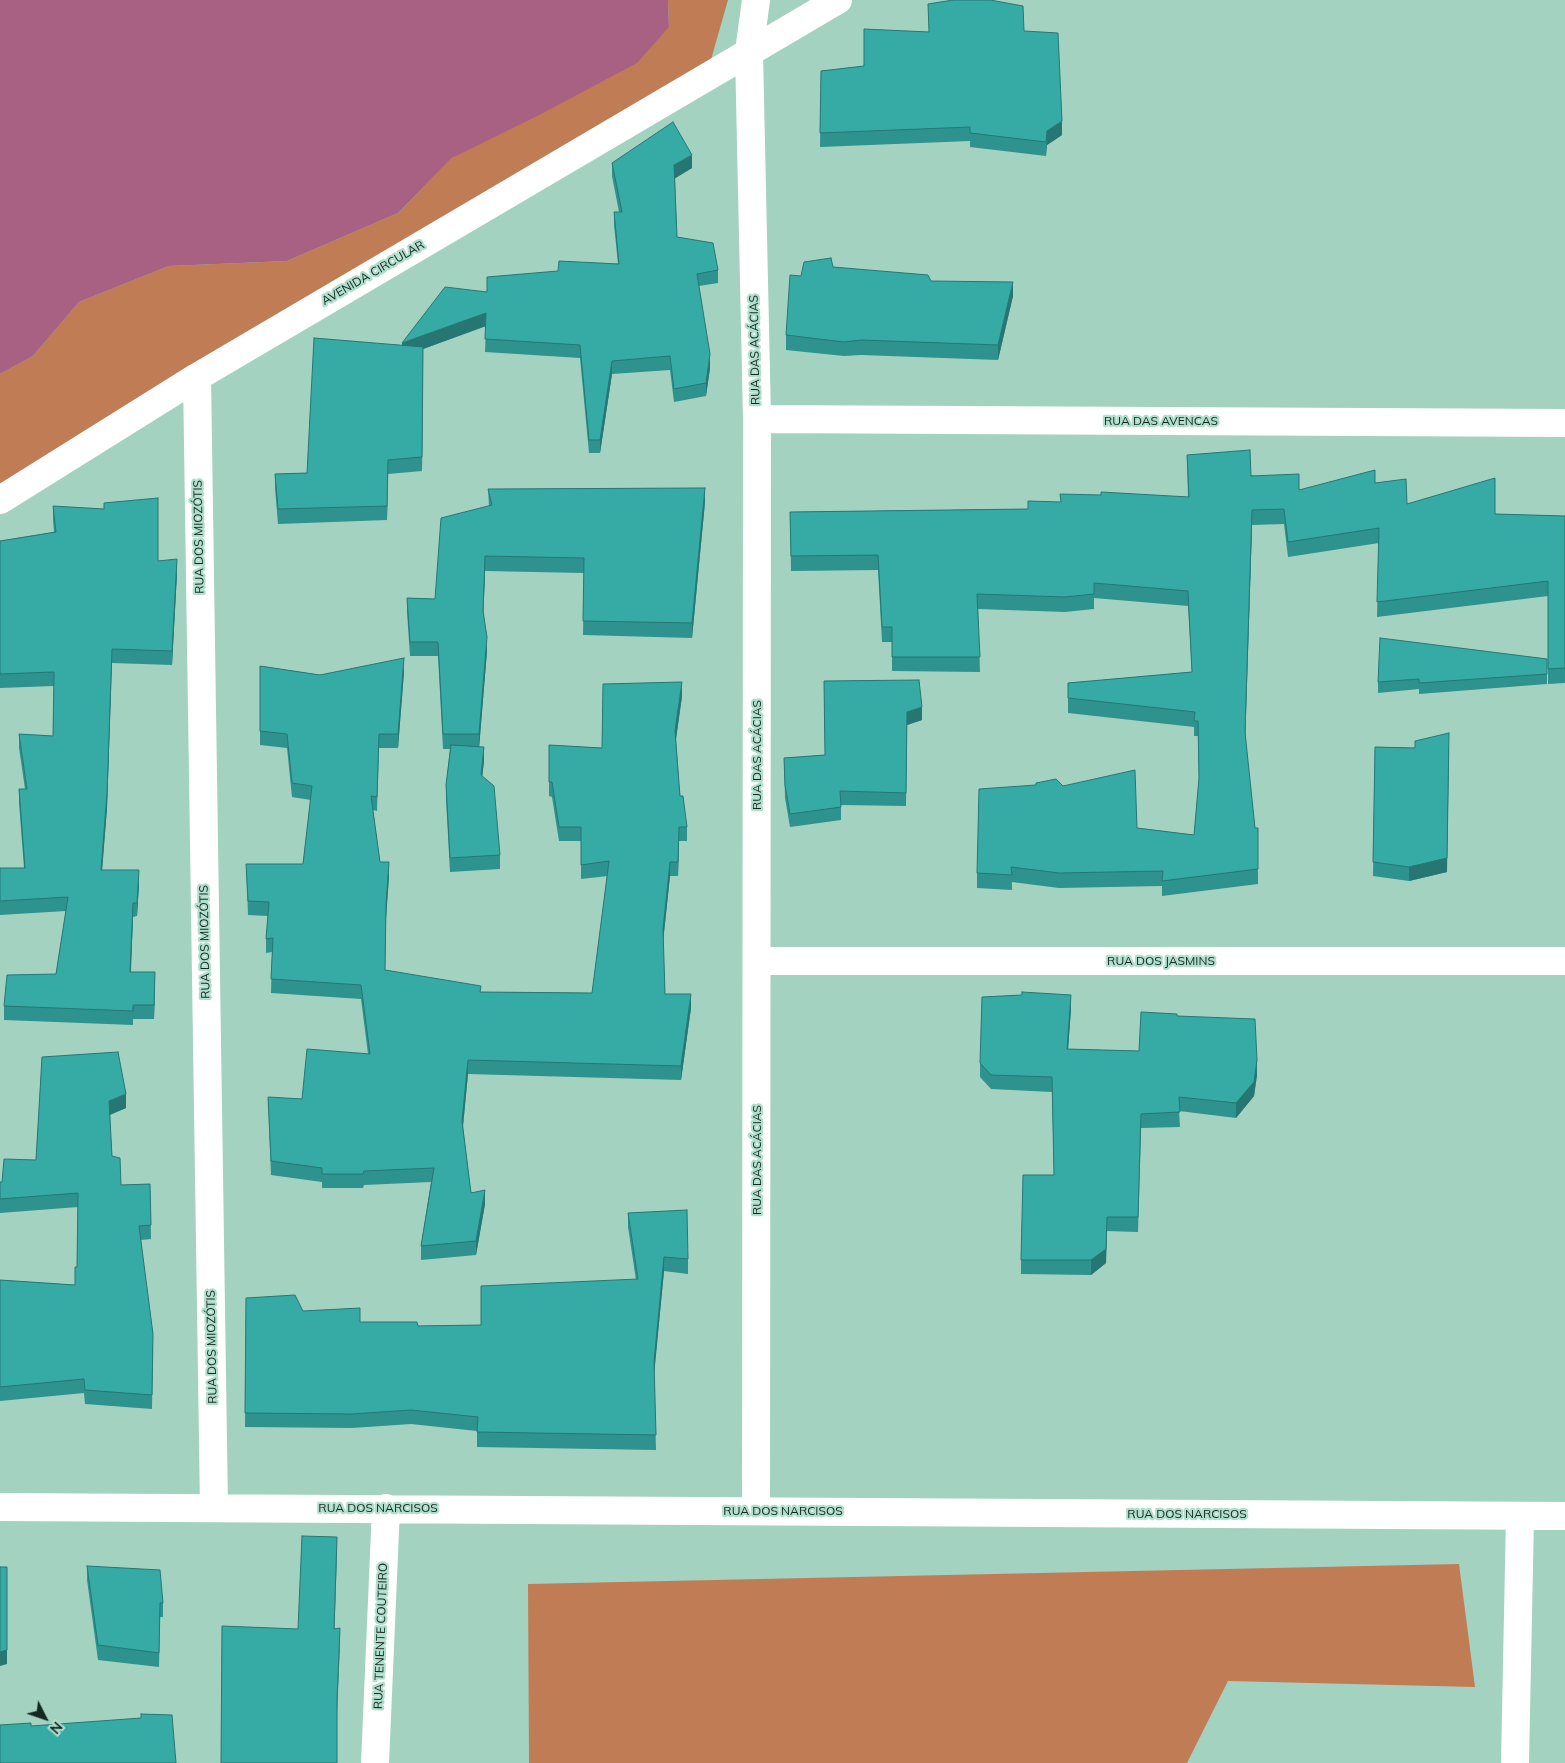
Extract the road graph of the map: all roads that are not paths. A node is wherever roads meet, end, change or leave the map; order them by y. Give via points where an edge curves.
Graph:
1 (756, 0) edge
2 (838, 0) edge
3 (749, 52) junction
4 (197, 377) junction
5 (757, 420) junction
6 (1565, 423) edge
7 (0, 500) edge
8 (757, 961) junction
9 (1565, 962) edge
10 (0, 1507) edge
11 (214, 1508) junction
12 (386, 1508) junction
13 (756, 1511) junction
14 (1520, 1516) junction
15 (1565, 1516) edge
16 (375, 1763) edge
17 (1515, 1763) edge

1 - 3 street, RUA DAS ACÁCIAS
2 - 3 street, AVENIDA CIRCULAR
3 - 4 street, AVENIDA CIRCULAR
3 - 5 street, RUA DAS ACÁCIAS
4 - 7 street, AVENIDA CIRCULAR
4 - 11 street, RUA DOS MIOZÓTIS
5 - 6 street, RUA DAS AVENCAS
5 - 8 street, RUA DAS ACÁCIAS
8 - 9 street, RUA DOS JASMINS
8 - 13 street, RUA DAS ACÁCIAS
10 - 11 street, RUA DOS NARCISOS
11 - 12 street, RUA DOS NARCISOS
12 - 13 street, RUA DOS NARCISOS
12 - 16 street, RUA TENENTE COUTEIRO
13 - 14 street, RUA DOS NARCISOS
14 - 15 street, RUA DOS NARCISOS
14 - 17 street

